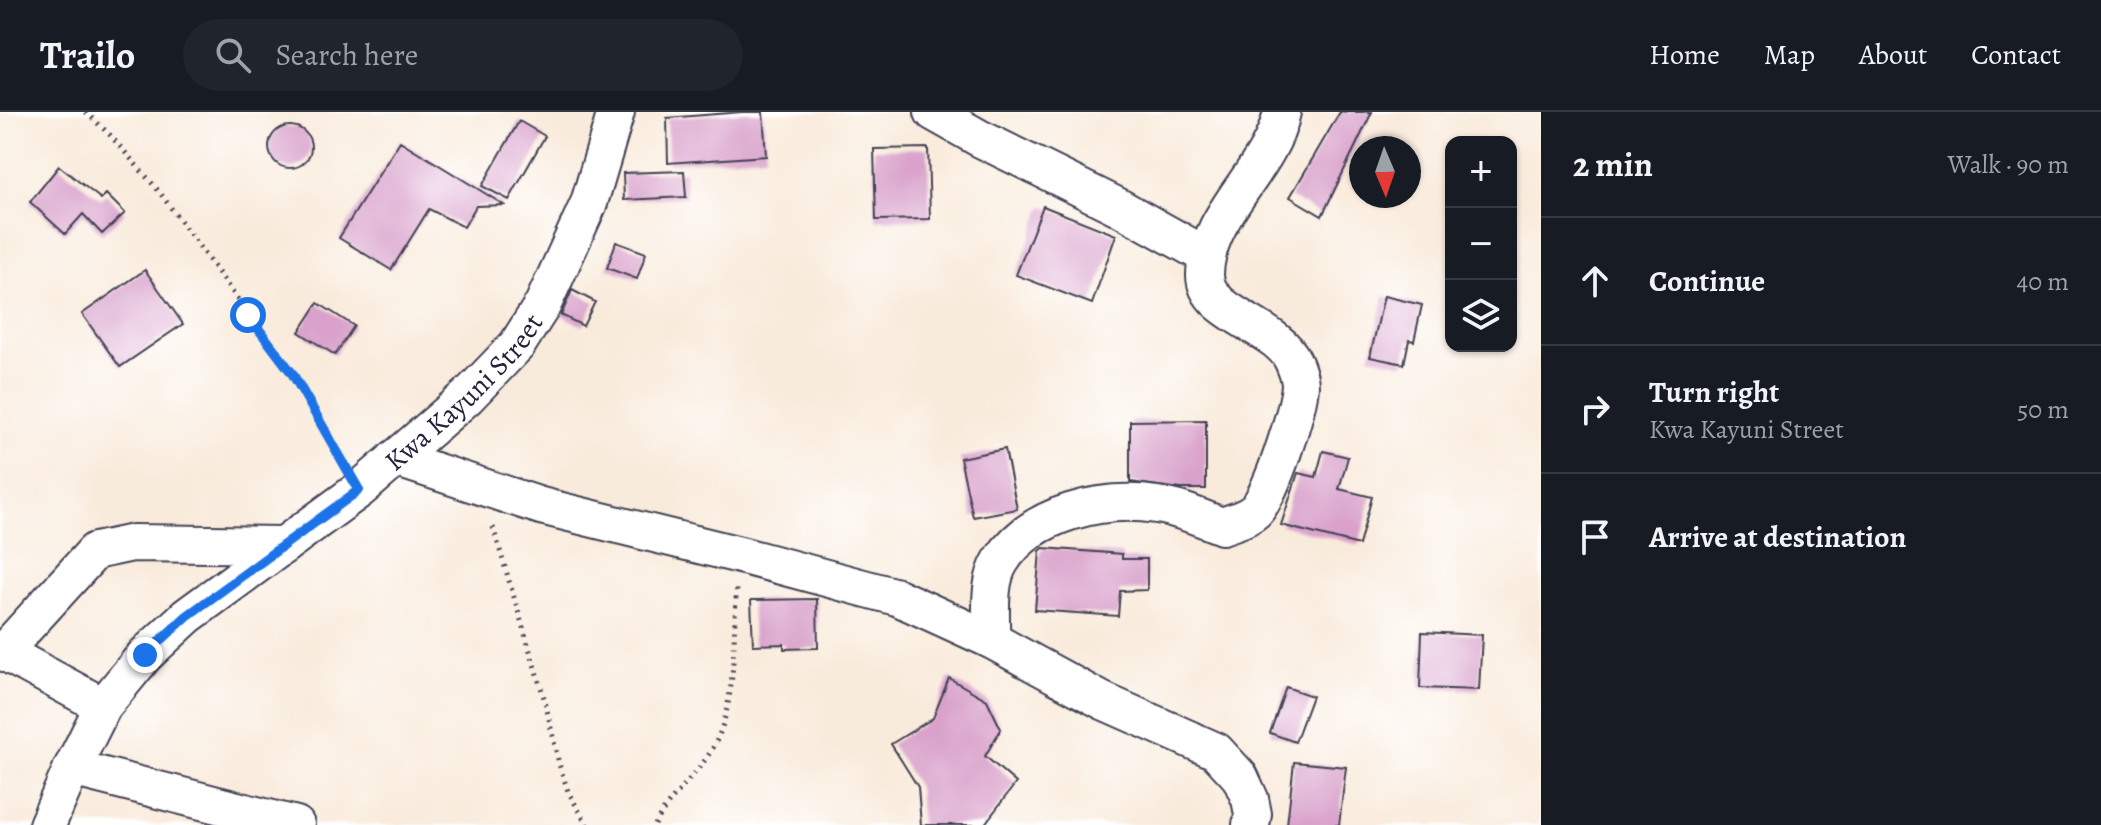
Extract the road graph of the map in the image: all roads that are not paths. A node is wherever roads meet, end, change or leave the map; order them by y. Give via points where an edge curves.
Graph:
1 (616, 112) edge
2 (933, 112) edge
3 (1282, 112) edge
4 (1207, 256) junction
5 (395, 458) junction
6 (284, 545) junction
7 (991, 640) junction
8 (2, 651) edge
9 (103, 706) junction
10 (72, 768) junction
11 (47, 825) edge
12 (296, 825) edge
13 (1251, 825) edge

1 - 5 street, Kwa Kayuni Street via 589,203 543,304 517,345 467,397
2 - 4 street
3 - 4 street via 1262,161 1211,238
4 - 7 street via 1205,280 1212,295 1222,308 1279,343 1293,359 1300,383 1281,457 1263,498 1256,510 1222,526 1160,505 1125,502 1075,510 1042,524 1000,562 992,592
5 - 6 street, Kwa Kayuni Street
5 - 7 street via 541,506 897,597
6 - 8 street via 133,543 95,551
6 - 9 street, Kwa Kayuni Street via 187,616 145,655
7 - 13 street via 1103,701 1216,751 1240,777 1250,799
8 - 9 street
9 - 10 street, Kwa Kayuni Street
10 - 11 street, Kwa Kayuni Street
10 - 12 street

